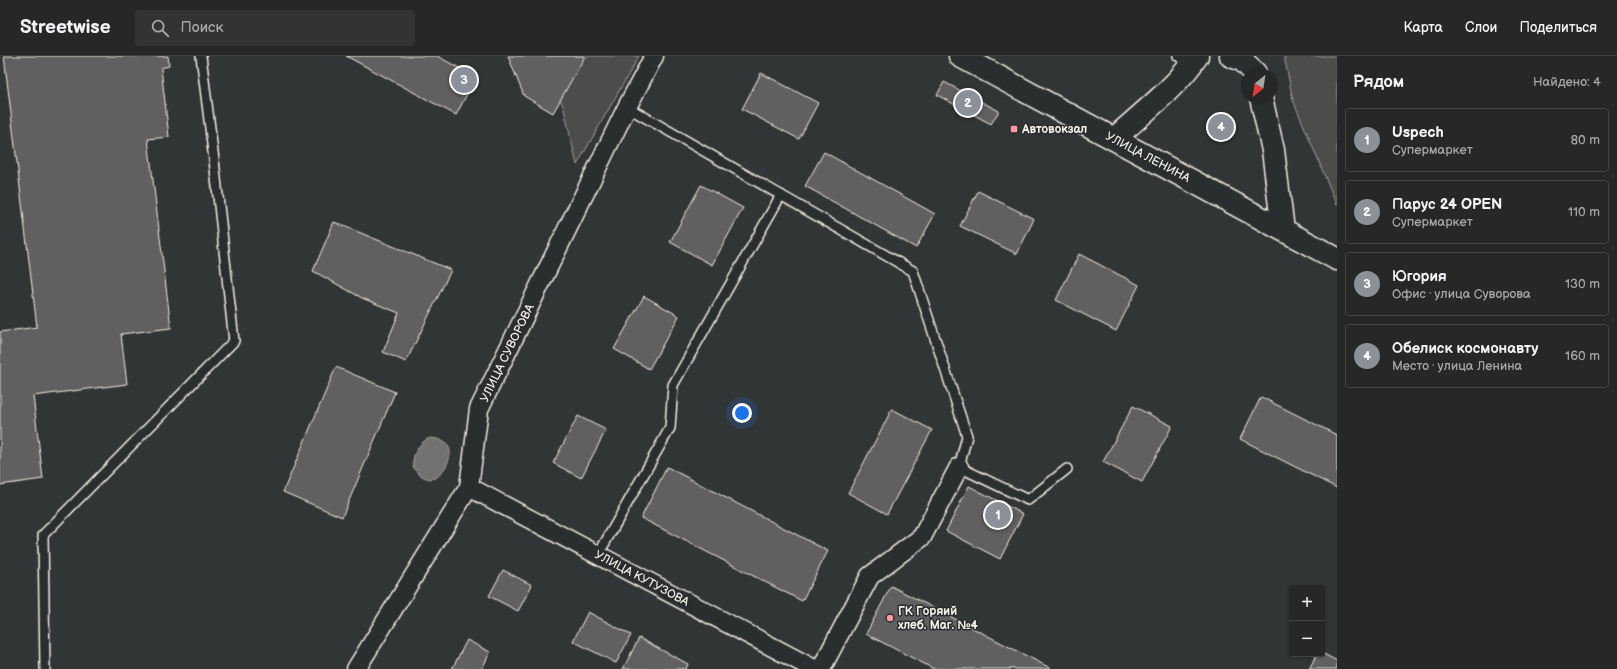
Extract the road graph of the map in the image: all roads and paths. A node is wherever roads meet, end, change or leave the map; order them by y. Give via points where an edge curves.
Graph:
1 (201, 56) edge
2 (654, 56) edge
3 (960, 56) edge
4 (1230, 56) edge
5 (1194, 58) edge
6 (1255, 68) edge
7 (1262, 104) edge
8 (627, 107) junction
9 (1114, 139) junction
10 (781, 195) junction
11 (1283, 230) junction
12 (1337, 259) edge
13 (959, 467) junction
14 (1066, 469) dead end
15 (469, 487) junction
16 (598, 555) junction
17 (45, 669) edge
18 (356, 669) edge
19 (814, 669) edge
20 (821, 669) edge

1 - 17 lane via 234,340 43,535
2 - 8 street, УЛИЦА СУВОРОВА
3 - 9 main road, УЛИЦА ЛЕНИНА
4 - 6 main road
5 - 9 main road via 1168,90
7 - 11 main road via 1273,150
8 - 10 lane
8 - 15 street, УЛИЦА СУВОРОВА via 479,409
9 - 11 main road, УЛИЦА ЛЕНИНА
10 - 13 lane via 913,271 967,436
10 - 16 lane via 673,385 670,428
11 - 12 main road, УЛИЦА ЛЕНИНА
13 - 14 lane via 1028,500
13 - 20 street via 922,538 870,576
15 - 16 street, УЛИЦА КУТУЗОВА
15 - 18 street, УЛИЦА СУВОРОВА
16 - 19 street, УЛИЦА КУТУЗОВА

